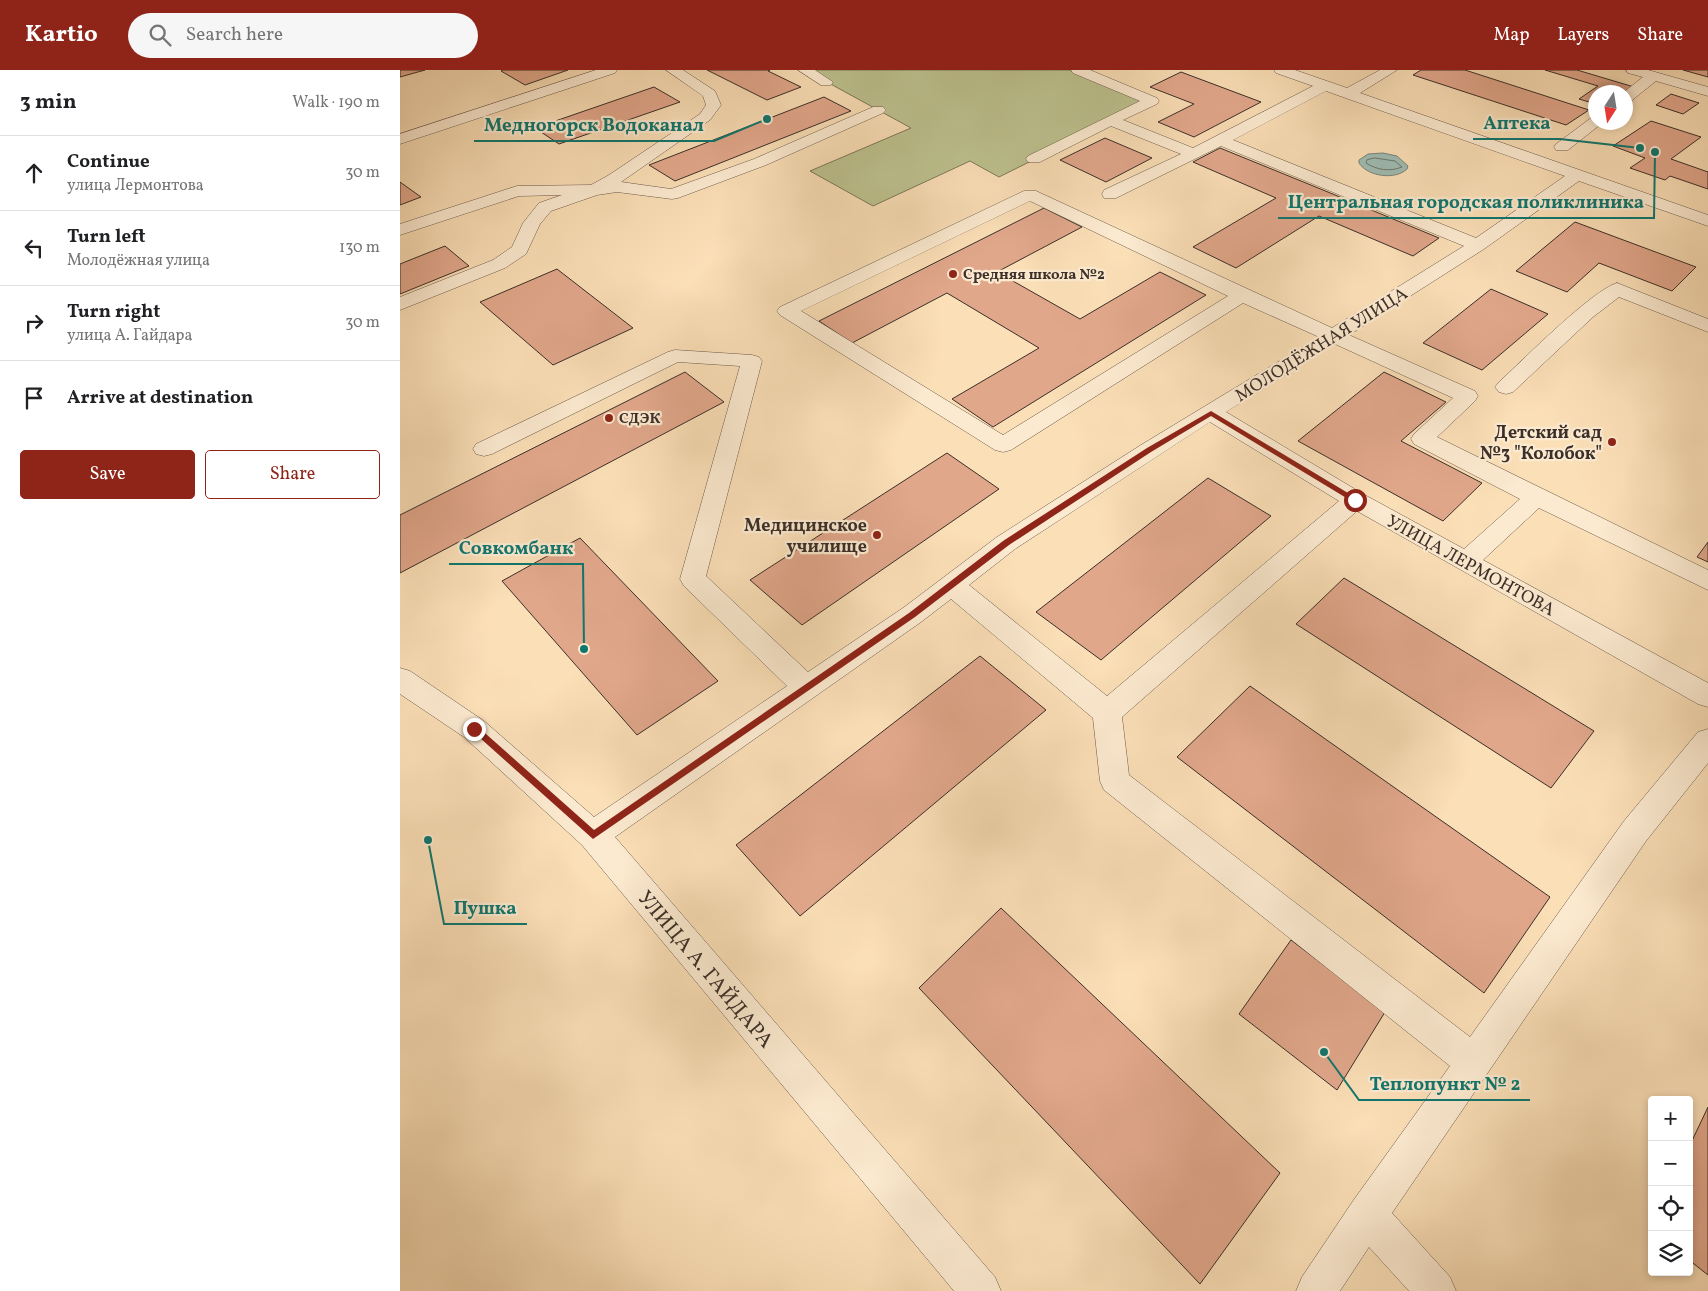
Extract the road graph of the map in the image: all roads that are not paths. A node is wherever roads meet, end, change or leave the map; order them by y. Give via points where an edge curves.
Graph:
1 (610, 70) edge
2 (673, 70) edge
3 (805, 70) edge
4 (1078, 70) edge
5 (1281, 70) edge
6 (1390, 70) edge
7 (1633, 70) edge
8 (1654, 76) junction
9 (826, 82) dead end
10 (1326, 85) junction
11 (1633, 92) edge
12 (1708, 92) edge
13 (1349, 93) junction
14 (878, 110) dead end
15 (1110, 120) junction
16 (1588, 128) edge
17 (400, 139) edge
18 (1220, 140) junction
19 (1562, 147) dead end
20 (1194, 154) junction
21 (1034, 159) dead end
22 (1578, 174) junction
23 (594, 190) junction
24 (1110, 194) dead end
25 (1708, 221) edge
26 (400, 230) edge
27 (1478, 245) junction
28 (1242, 295) junction
29 (400, 304) edge
30 (1708, 326) edge
31 (1334, 336) junction
32 (1506, 387) dead end
33 (1211, 413) junction
34 (484, 449) dead end
35 (1536, 497) junction
36 (1355, 500) junction
37 (1465, 562) junction
38 (1708, 581) edge
39 (952, 585) junction
40 (400, 679) edge
41 (806, 688) junction
42 (1708, 696) edge
43 (1108, 713) junction
44 (1708, 741) edge
45 (593, 835) junction
46 (1474, 1062) junction
47 (1367, 1215) junction
48 (981, 1291) edge
49 (1316, 1291) edge
50 (1436, 1291) edge

1 - 17 street
2 - 23 street via 710,94 714,105 705,117
3 - 9 street
4 - 15 street via 1152,101
5 - 10 street
6 - 13 street
7 - 8 street
8 - 11 street
8 - 12 street
10 - 13 street
10 - 18 street
13 - 22 street
14 - 23 street via 760,162 672,194 617,187
15 - 20 street
15 - 21 street
16 - 19 street
18 - 20 street
18 - 27 street
20 - 24 street
22 - 25 street
22 - 27 street, МОЛОДЁЖНАЯ УЛИЦА
23 - 26 street via 518,191
23 - 29 street via 545,207 532,223 520,250 498,264
27 - 31 street, МОЛОДЁЖНАЯ УЛИЦА
28 - 28 street via 1002,446 787,312 1030,195
28 - 31 street
30 - 32 street via 1617,289 1586,313
31 - 33 street, МОЛОДЁЖНАЯ УЛИЦА
31 - 35 street via 1467,396 1422,439
33 - 36 street, УЛИЦА ЛЕРМОНТОВА
33 - 39 street, МОЛОДЁЖНАЯ УЛИЦА via 1006,543
34 - 41 street via 675,356 752,361 693,579
35 - 37 street
35 - 38 street
36 - 37 street, УЛИЦА ЛЕРМОНТОВА
36 - 43 street
37 - 42 street, УЛИЦА ЛЕРМОНТОВА
39 - 41 street, МОЛОДЁЖНАЯ УЛИЦА
39 - 43 street
40 - 45 street, УЛИЦА А. ГАЙДАРА via 474,729
41 - 45 street, МОЛОДЁЖНАЯ УЛИЦА
43 - 46 street via 1115,781
44 - 46 street via 1635,831
45 - 48 street, УЛИЦА А. ГАЙДАРА
46 - 47 street
47 - 49 street
47 - 50 street

